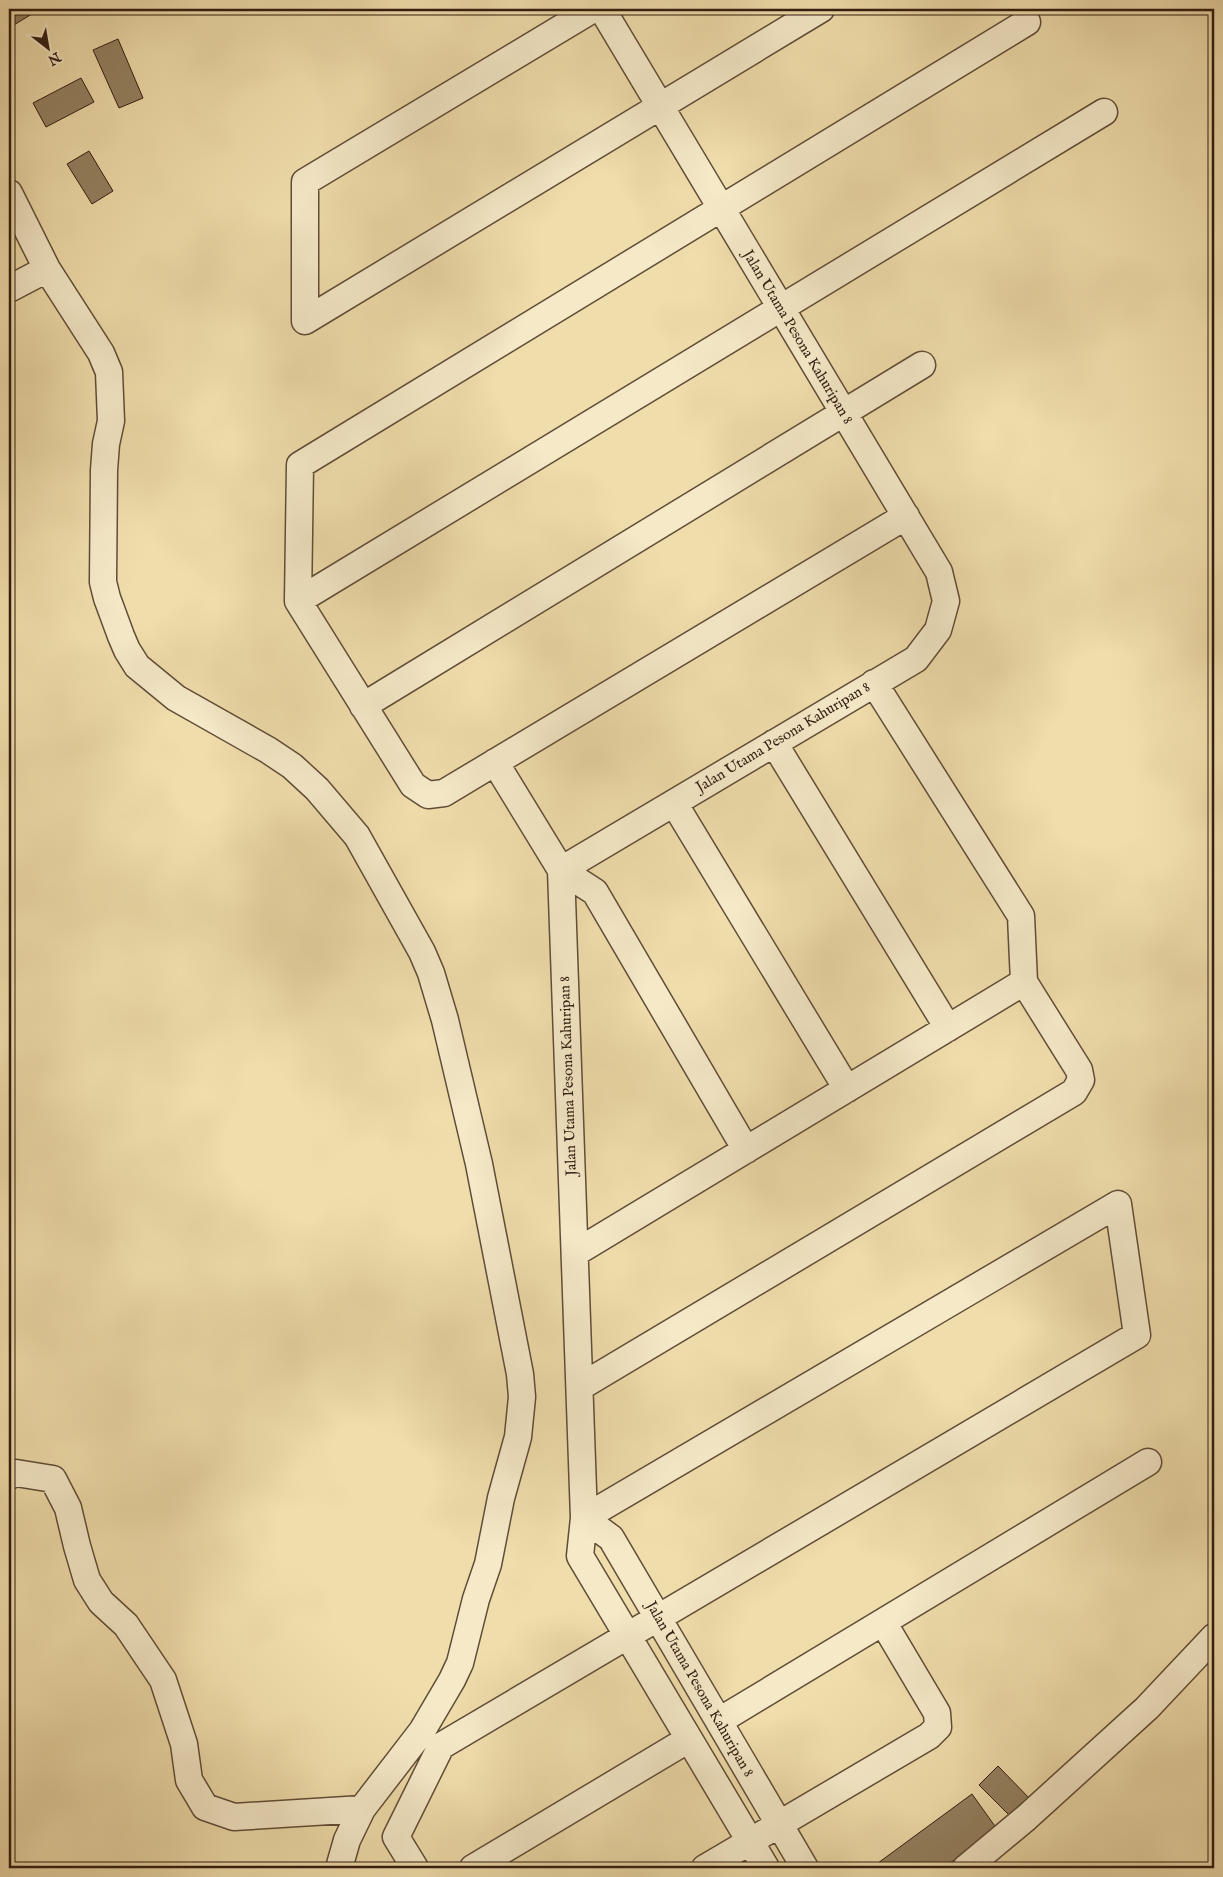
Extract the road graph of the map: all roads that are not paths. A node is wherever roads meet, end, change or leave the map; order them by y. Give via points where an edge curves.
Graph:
1 (592, 9) edge
2 (602, 9) edge
3 (821, 9) edge
4 (1026, 22) dead end
5 (660, 106) junction
6 (1104, 112) dead end
7 (9, 193) edge
8 (721, 208) junction
9 (48, 269) junction
10 (9, 289) edge
11 (781, 308) junction
12 (922, 365) dead end
13 (844, 413) junction
14 (906, 516) junction
15 (298, 601) junction
16 (874, 683) junction
17 (363, 706) junction
18 (774, 743) junction
19 (495, 762) junction
20 (674, 802) junction
21 (561, 870) junction
22 (1024, 982) junction
23 (948, 1028) junction
24 (847, 1089) junction
25 (746, 1150) junction
26 (575, 1253) junction
27 (580, 1387) junction
28 (1148, 1462) dead end
29 (9, 1476) edge
30 (584, 1518) junction
31 (658, 1618) junction
32 (883, 1622) junction
33 (628, 1635) junction
34 (1214, 1637) edge
35 (719, 1721) junction
36 (689, 1738) junction
37 (362, 1809) junction
38 (780, 1824) junction
39 (750, 1842) junction
40 (339, 1868) edge
41 (415, 1868) edge
42 (473, 1868) edge
43 (705, 1868) edge
44 (766, 1868) edge
45 (805, 1868) edge
46 (966, 1868) edge

1 - 5 street via 305,182 305,321
2 - 5 street, Jalan Utama Pesona Kahuripan 8
3 - 5 street
4 - 8 street
5 - 8 street, Jalan Utama Pesona Kahuripan 8
6 - 11 street
7 - 9 street
8 - 11 street, Jalan Utama Pesona Kahuripan 8
8 - 15 street via 300,465
9 - 10 street
9 - 37 street via 109,372 110,421 104,470 102,582 127,650 138,666 176,698 292,766 358,836 431,973 479,1164 520,1374 522,1397 518,1437 501,1498 488,1564 460,1663 422,1731
11 - 13 street, Jalan Utama Pesona Kahuripan 8
11 - 15 street
12 - 13 street
13 - 14 street, Jalan Utama Pesona Kahuripan 8
13 - 17 street
14 - 16 street, Jalan Utama Pesona Kahuripan 8 via 939,572 946,601 938,630 916,658
14 - 19 street
15 - 17 street
16 - 18 street, Jalan Utama Pesona Kahuripan 8
16 - 22 street via 1021,916
17 - 19 street via 413,785 428,795 444,793
18 - 20 street, Jalan Utama Pesona Kahuripan 8
18 - 23 street
19 - 21 street
20 - 21 street, Jalan Utama Pesona Kahuripan 8
20 - 24 street
21 - 25 street via 594,892
21 - 26 street, Jalan Utama Pesona Kahuripan 8
22 - 23 street
22 - 27 street via 1079,1070 1081,1080 1074,1092
23 - 24 street
24 - 25 street
25 - 26 street
26 - 27 street, Jalan Utama Pesona Kahuripan 8
27 - 30 street, Jalan Utama Pesona Kahuripan 8
28 - 32 street
29 - 37 street via 16,1473 53,1479 68,1508 88,1580 101,1602 126,1625 163,1680 184,1744 189,1780 205,1807 234,1817
30 - 31 street, Jalan Utama Pesona Kahuripan 8 via 611,1538
30 - 31 street via 1118,1204 1137,1335
30 - 33 street, Jalan Utama Pesona Kahuripan 8 via 580,1556
31 - 33 street
31 - 35 street, Jalan Utama Pesona Kahuripan 8
32 - 35 street
32 - 38 street via 937,1713 938,1727 929,1736
33 - 36 street, Jalan Utama Pesona Kahuripan 8
33 - 41 street via 441,1746 396,1837
34 - 46 street via 1147,1708
35 - 38 street, Jalan Utama Pesona Kahuripan 8
36 - 39 street, Jalan Utama Pesona Kahuripan 8
36 - 42 street
37 - 40 street via 347,1840
38 - 39 street
38 - 45 street, Jalan Utama Pesona Kahuripan 8
39 - 43 street
39 - 44 street, Jalan Utama Pesona Kahuripan 8

